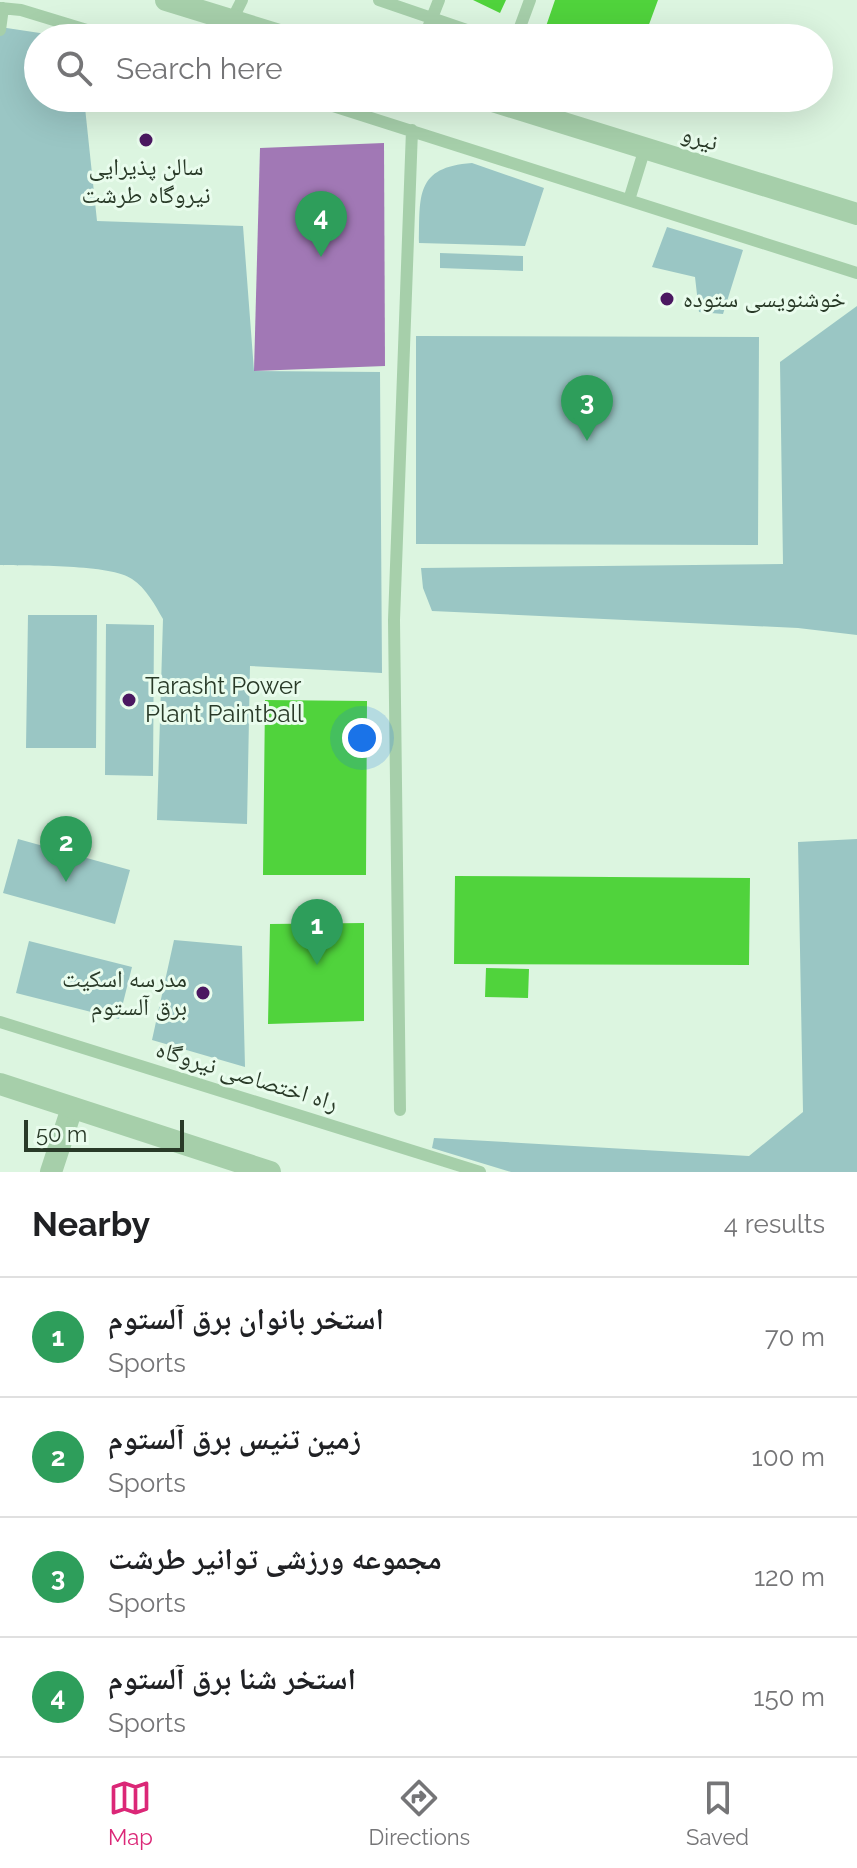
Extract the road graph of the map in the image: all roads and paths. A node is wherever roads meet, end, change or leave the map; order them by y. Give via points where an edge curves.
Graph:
1 (242, 0) edge
2 (379, 0) edge
3 (439, 0) edge
4 (530, 0) edge
5 (181, 2) edge
6 (2, 8) edge
7 (432, 18) junction
8 (232, 20) junction
9 (67, 24) edge
10 (245, 24) edge
11 (430, 24) edge
12 (449, 24) edge
13 (521, 24) edge
14 (0, 30) edge
15 (354, 112) edge
16 (528, 112) edge
17 (412, 130) junction
18 (645, 148) junction
19 (629, 200) junction
20 (857, 214) edge
21 (857, 273) edge
22 (0, 1022) edge
23 (0, 1084) edge
24 (72, 1108) junction
25 (400, 1110) dead end
26 (258, 1170) edge
27 (51, 1172) edge
28 (480, 1172) edge

1 - 8 lane
2 - 7 lane
3 - 7 lane
4 - 13 lane
5 - 8 street
6 - 9 lane
6 - 14 lane
7 - 11 lane
7 - 12 lane
8 - 10 street
15 - 17 lane
16 - 18 street, نیرو
17 - 19 lane
17 - 25 lane via 394,620
18 - 19 lane
18 - 20 street, نیرو
19 - 21 lane
22 - 28 lane, راه اختصاصی نیروگاه
23 - 24 street
24 - 26 street
24 - 27 street

